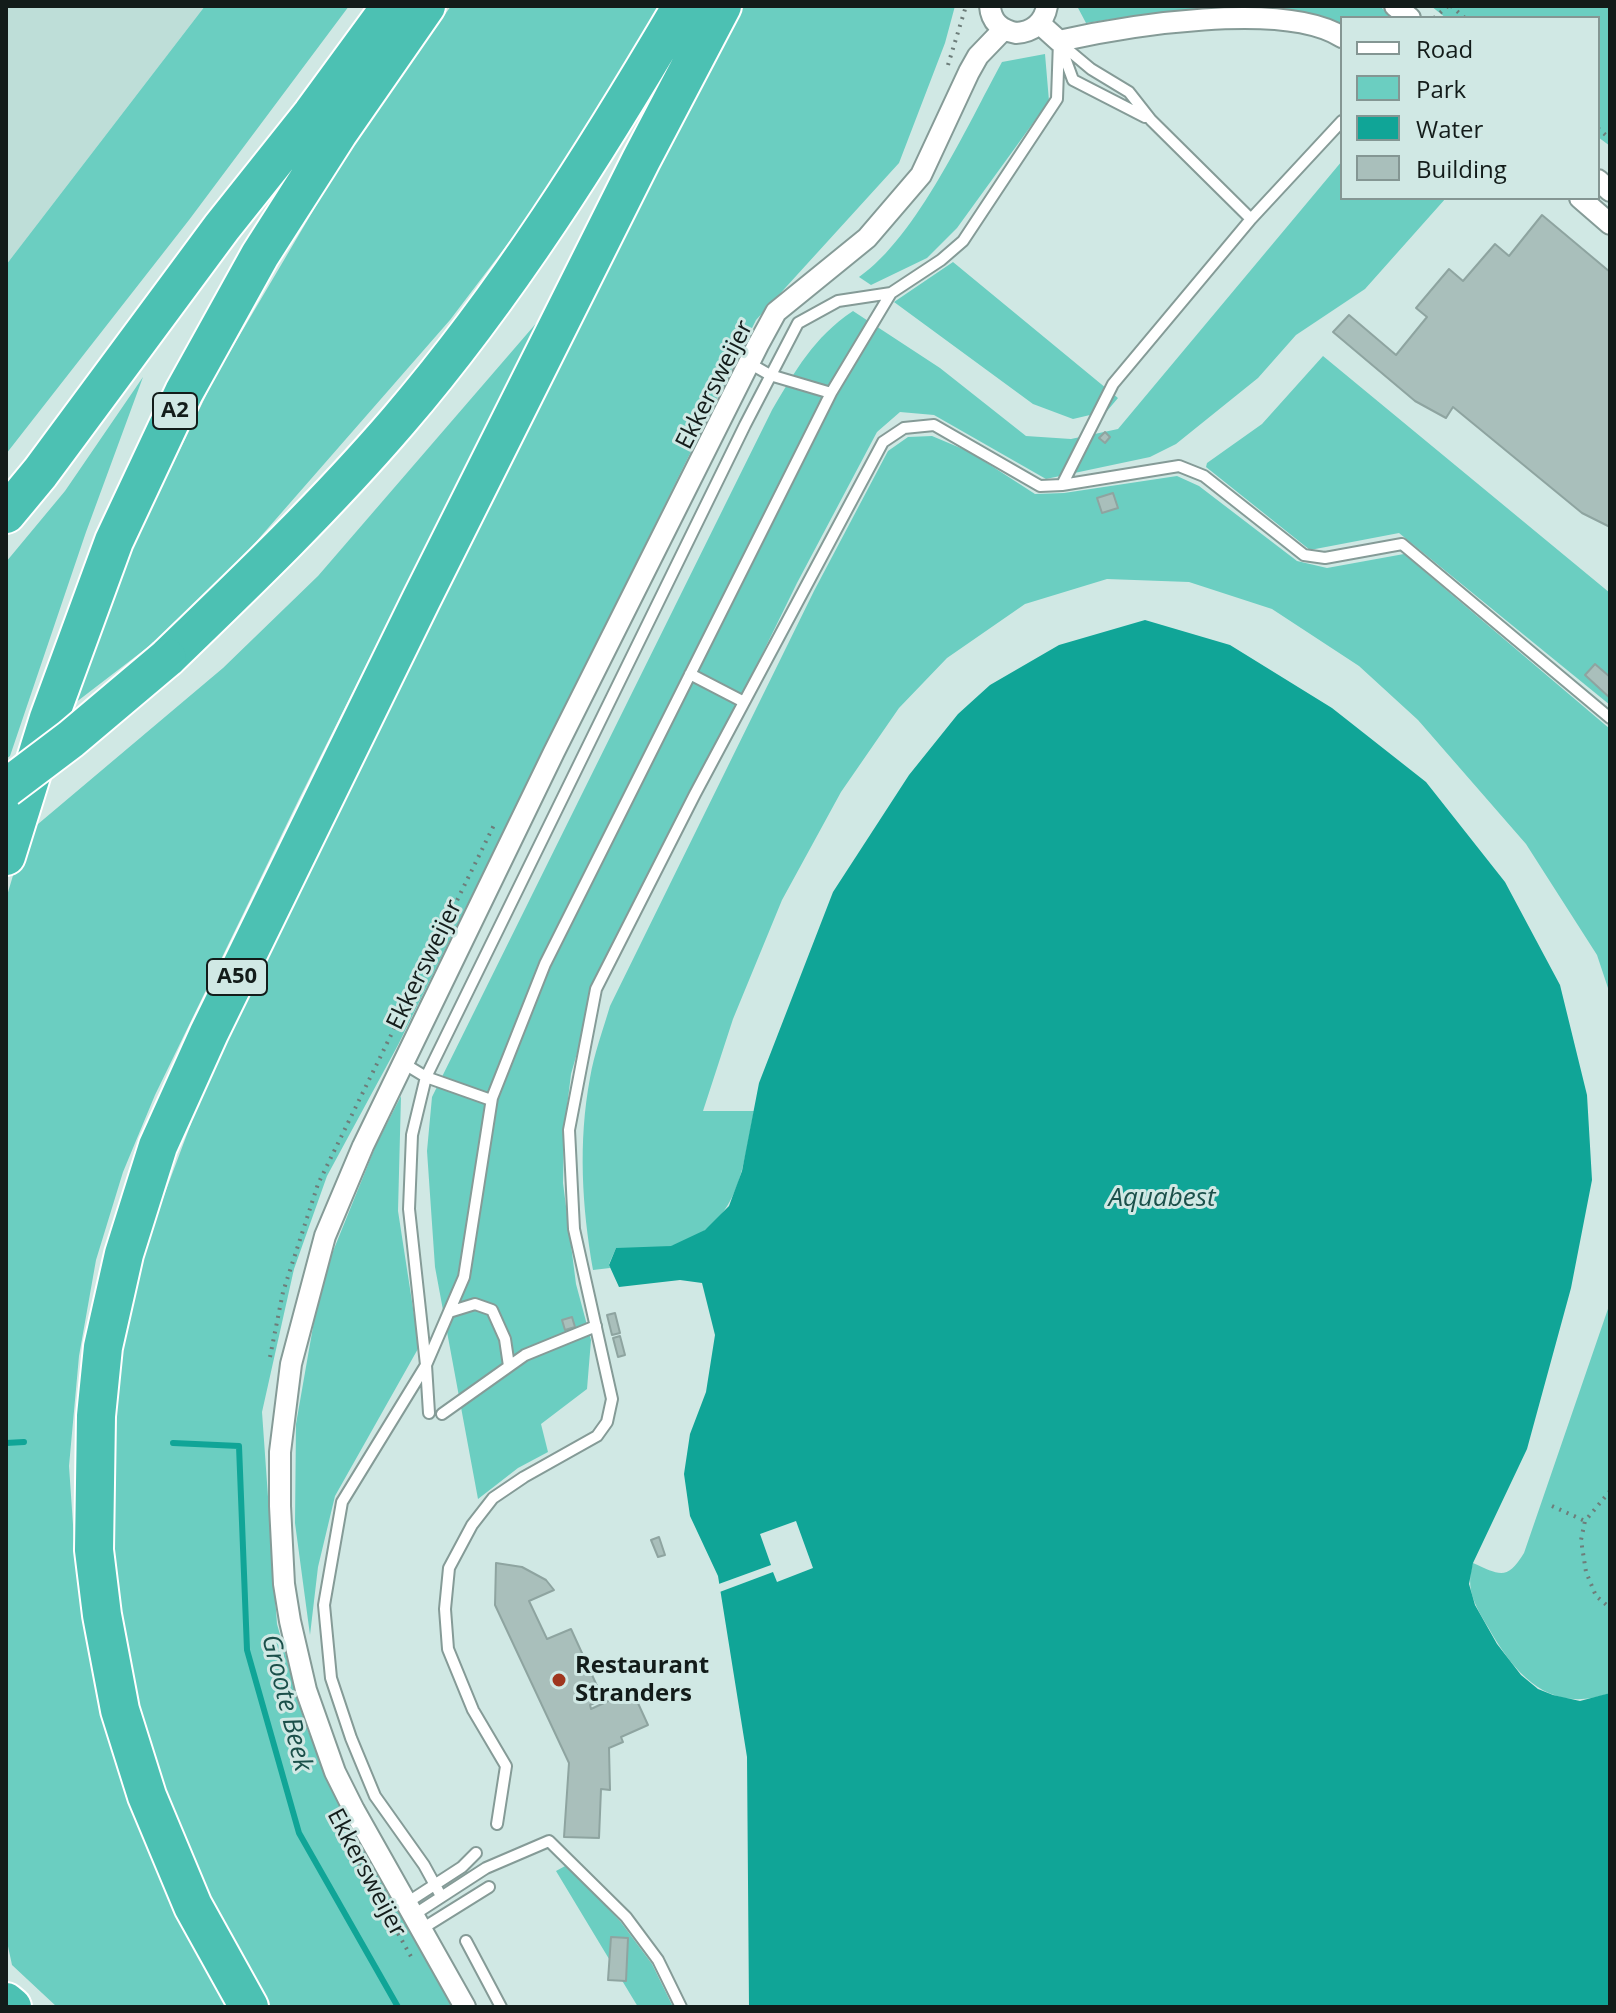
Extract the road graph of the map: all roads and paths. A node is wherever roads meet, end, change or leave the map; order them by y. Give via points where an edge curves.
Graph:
1 (391, 6) edge
2 (426, 6) edge
3 (682, 6) edge
4 (722, 6) edge
5 (966, 6) edge
6 (990, 6) edge
7 (1043, 15) edge
8 (1004, 29) junction
9 (1340, 36) edge
10 (1059, 41) junction
11 (948, 67) dead end
12 (1151, 120) junction
13 (1340, 123) edge
14 (1582, 200) edge
15 (1251, 219) junction
16 (1610, 224) edge
17 (891, 293) junction
18 (749, 363) junction
19 (770, 375) junction
20 (831, 393) junction
21 (1062, 485) junction
22 (6, 514) edge
23 (690, 674) junction
24 (744, 702) junction
25 (1610, 718) edge
26 (6, 788) edge
27 (496, 820) dead end
28 (6, 856) edge
29 (403, 1063) junction
30 (426, 1077) junction
31 (491, 1100) junction
32 (449, 1312) junction
33 (596, 1326) junction
34 (270, 1359) dead end
35 (426, 1365) junction
36 (509, 1366) junction
37 (429, 1413) dead end
38 (442, 1414) dead end
39 (1610, 1491) edge
40 (1552, 1506) dead end
41 (1585, 1521) junction
42 (1610, 1608) edge
43 (497, 1824) dead end
44 (339, 1826) dead end
45 (476, 1853) dead end
46 (435, 1885) junction
47 (489, 1887) dead end
48 (441, 1896) junction
49 (412, 1917) junction
50 (466, 1941) dead end
51 (417, 1967) dead end
52 (249, 2007) edge
53 (465, 2007) edge
54 (501, 2007) edge
55 (681, 2007) edge

1 - 22 highway
2 - 28 highway, A2 via 260,255 184,392 114,541 49,718
3 - 26 highway, bridge via 602,140 514,271 400,419 314,513 167,658
4 - 52 highway, A50 via 209,1033 158,1146 124,1254 103,1347 96,1416 94,1550 102,1615 120,1710 147,1796 193,1906
5 - 11 path
6 - 8 street
7 - 8 street via 1024,33
7 - 10 street
8 - 18 street, Ekkersweijer via 978,56 921,175 867,238 776,312
9 - 10 street via 1274,17 1148,24
10 - 12 lane via 1129,92
10 - 12 lane via 1073,80
10 - 17 lane via 1057,99 963,241
12 - 15 lane
13 - 15 lane
14 - 16 street
15 - 21 lane via 1113,384
17 - 19 lane via 838,301 798,323
17 - 20 lane
18 - 19 lane
18 - 29 street, Ekkersweijer
19 - 20 lane
19 - 30 lane
20 - 23 lane
21 - 24 lane via 1040,486 934,425 904,428 883,442
21 - 25 lane via 1179,466 1204,476 1304,555 1325,558 1402,544
23 - 24 lane
23 - 31 lane via 545,964
24 - 33 lane via 596,989 569,1130 574,1229
27 - 34 path, Ekkersweijer via 318,1184 283,1292
29 - 30 lane
29 - 49 street, Ekkersweijer via 325,1236 291,1364 280,1452 280,1506 286,1596 306,1690 335,1772
30 - 31 lane
30 - 35 lane via 412,1135 409,1209
31 - 32 lane via 464,1277
32 - 35 lane
32 - 36 lane via 475,1304 492,1310 505,1339
33 - 36 lane
33 - 43 lane via 612,1399 607,1422 597,1436 493,1498 449,1568 448,1649 473,1710 506,1766
35 - 37 lane
35 - 46 lane via 342,1502 324,1605 331,1678 351,1738 375,1796
36 - 38 lane
39 - 41 path
40 - 41 path
41 - 42 path via 1581,1540 1586,1572 1596,1596
44 - 51 path, Ekkersweijer
45 - 46 lane
46 - 48 lane
46 - 49 lane
47 - 49 lane
48 - 49 lane
48 - 55 lane via 486,1868 549,1841 626,1917 658,1960
49 - 53 street, Ekkersweijer
50 - 54 lane

